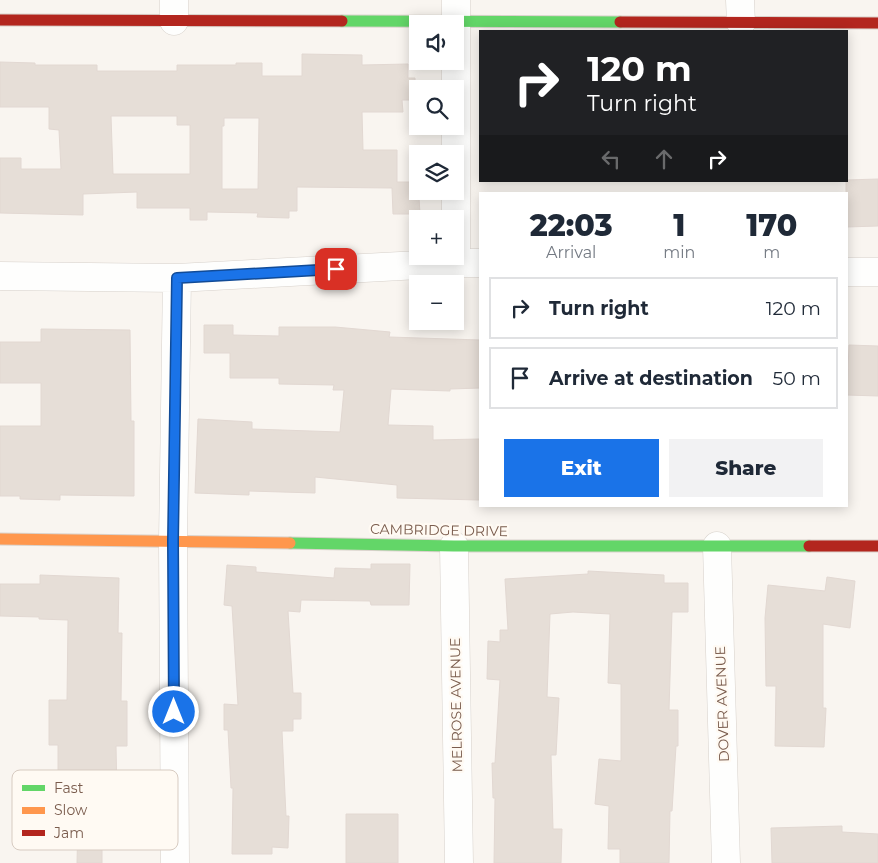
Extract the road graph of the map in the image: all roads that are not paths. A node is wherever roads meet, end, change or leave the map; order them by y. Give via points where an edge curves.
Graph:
1 (174, 10) edge
2 (456, 11) edge
3 (741, 11) edge
4 (0, 20) edge
5 (878, 23) edge
6 (468, 263) edge
7 (848, 272) edge
8 (878, 272) edge
9 (0, 276) edge
10 (177, 278) junction
11 (0, 539) edge
12 (173, 541) junction
13 (454, 546) junction
14 (717, 546) junction
15 (878, 546) edge
16 (174, 770) edge
17 (174, 850) edge
18 (174, 863) edge
19 (459, 863) edge
20 (726, 863) edge

1 - 2 street
1 - 4 street
2 - 3 street
2 - 6 street
3 - 5 street
6 - 10 street
7 - 8 street
9 - 10 street
10 - 12 street
11 - 12 street, CAMBRIDGE DRIVE
12 - 13 street, CAMBRIDGE DRIVE
12 - 16 street
13 - 14 street, CAMBRIDGE DRIVE
13 - 19 street, MELROSE AVENUE
14 - 15 street, CAMBRIDGE DRIVE
14 - 20 street, DOVER AVENUE
17 - 18 street

